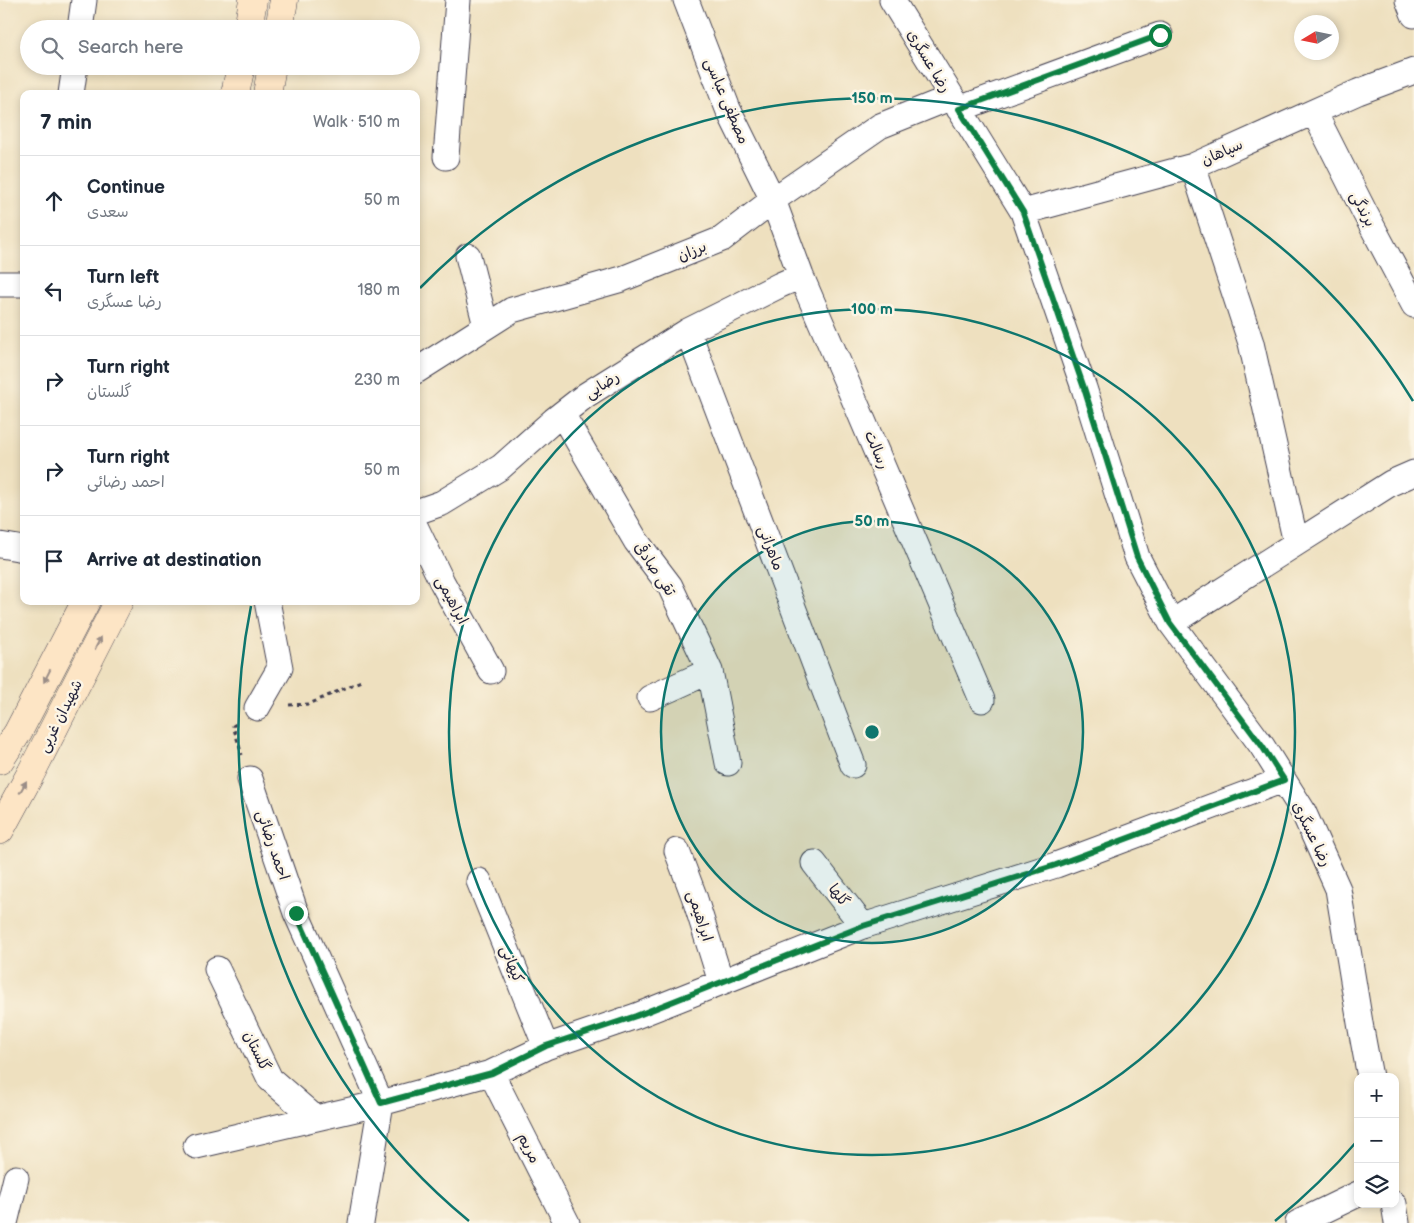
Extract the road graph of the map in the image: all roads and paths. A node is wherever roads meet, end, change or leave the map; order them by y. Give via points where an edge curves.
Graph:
1 (84, 0) edge
2 (253, 0) edge
3 (284, 0) edge
4 (458, 0) edge
5 (686, 0) edge
6 (892, 0) edge
7 (1408, 0) edge
8 (1414, 15) edge
9 (81, 20) edge
10 (250, 20) edge
11 (281, 20) edge
12 (1160, 35) dead end
13 (1414, 71) edge
14 (74, 75) edge
15 (239, 75) edge
16 (271, 75) edge
17 (72, 90) edge
18 (236, 90) edge
19 (269, 90) edge
20 (955, 103) junction
21 (1314, 112) junction
22 (446, 157) dead end
23 (1193, 166) junction
24 (774, 200) junction
25 (1023, 212) junction
26 (468, 256) dead end
27 (801, 276) junction
28 (0, 284) edge
29 (20, 284) edge
30 (1414, 305) edge
31 (486, 326) junction
32 (688, 330) junction
33 (420, 368) edge
34 (562, 414) junction
35 (1414, 473) edge
36 (420, 511) edge
37 (420, 536) edge
38 (1296, 543) junction
39 (0, 545) edge
40 (20, 548) edge
41 (84, 605) edge
42 (117, 605) edge
43 (268, 605) edge
44 (1170, 623) junction
45 (491, 671) dead end
46 (710, 671) junction
47 (650, 698) dead end
48 (982, 700) dead end
49 (257, 708) dead end
50 (9, 734) edge
51 (0, 760) edge
52 (728, 764) dead end
53 (853, 765) dead end
54 (250, 779) dead end
55 (1284, 780) junction
56 (0, 830) edge
57 (677, 851) dead end
58 (814, 863) dead end
59 (478, 881) dead end
60 (863, 926) junction
61 (217, 969) dead end
62 (721, 982) junction
63 (546, 1046) junction
64 (492, 1073) junction
65 (1369, 1073) edge
66 (381, 1103) junction
67 (315, 1118) junction
68 (196, 1146) dead end
69 (16, 1178) dead end
70 (1354, 1196) edge
71 (1395, 1208) edge
72 (5, 1223) edge
73 (361, 1223) edge
74 (567, 1223) edge
75 (1298, 1223) edge
76 (1397, 1223) edge

1 - 9 street
2 - 10 main road
3 - 11 main road
4 - 22 street
5 - 24 street, مصطفی عباسی via 728,110
6 - 20 street, رضا عسگری
7 - 8 street
12 - 20 street, برزان
13 - 21 street, سپاهان
14 - 17 street
15 - 18 main road
16 - 19 main road
20 - 24 street, برزان via 880,126
20 - 25 street, رضا عسگری
21 - 23 street, سپاهان
21 - 30 street, برندگی
23 - 25 street, سپاهان
23 - 38 street via 1251,343
24 - 27 street, رسالت
24 - 31 street, برزان via 722,239 622,279 512,310
25 - 44 street, رضا عسگری via 1084,388 1137,557
26 - 31 street
27 - 32 street, رضایی
27 - 48 street, رسالت
28 - 29 street
31 - 33 street, برزان
32 - 34 street, رضایی
32 - 53 street, ماهرانی
34 - 36 street, رضایی via 501,467 442,503
34 - 46 street, تقی صادقی via 636,541 670,586
35 - 38 street
37 - 45 street, ابراهیمی
38 - 44 street
39 - 40 street
41 -> 50 main road, شهیدان غربی
56 -> 42 main road, شهیدان غربی
43 - 49 street via 280,668
44 - 55 street, رضا عسگری
46 - 47 street
46 - 52 street, تقی صادقی
50 - 51 main road, شهیدان غربی
54 - 66 street, احمد رضائی via 296,913
55 - 60 street via 1056,865
55 - 65 street, رضا عسگری via 1303,811 1338,889
57 - 62 street, ابراهیمی
58 - 60 street, گلها
59 - 63 street, کیهانی
60 - 62 street
61 - 67 street, گلستان via 270,1079
62 - 63 street via 636,1016
63 - 64 street
64 - 66 street
64 - 74 street, مریم
66 - 67 street
66 - 73 street
67 - 68 street
69 - 72 street
70 - 75 street
71 - 76 street

